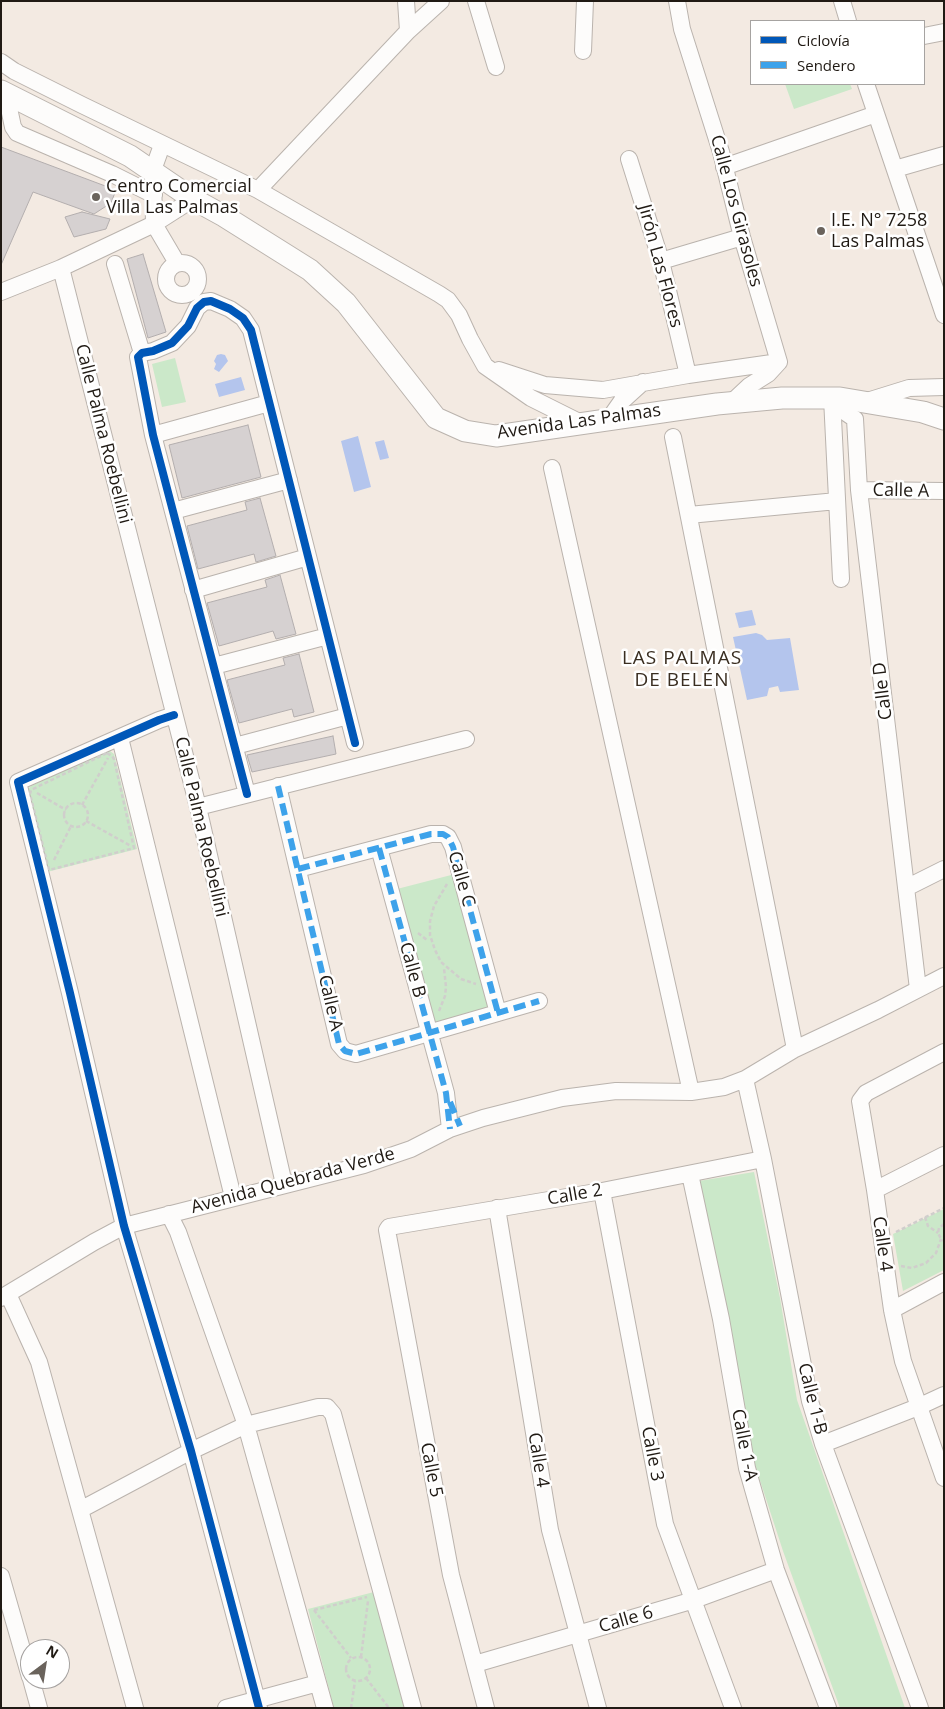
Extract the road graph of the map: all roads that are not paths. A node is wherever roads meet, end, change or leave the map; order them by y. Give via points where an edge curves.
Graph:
1 (406, 1) edge
2 (441, 1) edge
3 (476, 1) edge
4 (585, 1) edge
5 (677, 1) edge
6 (842, 1) edge
7 (848, 20) edge
8 (408, 31) junction
9 (944, 32) edge
10 (925, 36) edge
11 (583, 52) dead end
12 (1, 62) edge
13 (496, 67) dead end
14 (866, 85) edge
15 (4, 92) edge
16 (876, 114) junction
17 (162, 144) junction
18 (944, 154) edge
19 (629, 159) dead end
20 (724, 167) junction
21 (895, 169) junction
22 (152, 170) junction
23 (258, 190) junction
24 (154, 195) junction
25 (193, 199) junction
26 (154, 224) junction
27 (742, 237) junction
28 (660, 261) junction
29 (177, 263) junction
30 (115, 264) dead end
31 (61, 268) junction
32 (1, 292) edge
33 (941, 296) edge
34 (196, 298) junction
35 (944, 315) edge
36 (142, 353) junction
37 (780, 362) junction
38 (485, 366) junction
39 (688, 375) junction
40 (643, 382) junction
41 (944, 388) edge
42 (832, 401) junction
43 (733, 402) junction
44 (864, 402) junction
45 (269, 403) junction
46 (609, 419) junction
47 (944, 419) edge
48 (581, 423) junction
49 (153, 435) junction
50 (673, 437) dead end
51 (552, 468) dead end
52 (289, 480) junction
53 (859, 490) junction
54 (944, 491) edge
55 (837, 501) junction
56 (173, 511) junction
57 (689, 515) junction
58 (308, 557) junction
59 (841, 579) dead end
60 (193, 590) junction
61 (328, 636) junction
62 (214, 666) junction
63 (174, 715) junction
64 (348, 716) junction
65 (120, 738) junction
66 (466, 739) dead end
67 (355, 744) dead end
68 (235, 746) junction
69 (278, 786) junction
70 (248, 794) junction
71 (198, 807) junction
72 (379, 848) junction
73 (298, 869) junction
74 (944, 869) edge
75 (906, 888) junction
76 (944, 976) edge
77 (918, 989) junction
78 (539, 1001) dead end
79 (498, 1013) junction
80 (429, 1033) junction
81 (795, 1049) junction
82 (944, 1052) edge
83 (745, 1079) junction
84 (692, 1092) junction
85 (455, 1127) junction
86 (944, 1155) edge
87 (763, 1159) junction
88 (690, 1174) junction
89 (284, 1184) junction
90 (875, 1190) junction
91 (602, 1191) junction
92 (232, 1197) junction
93 (496, 1208) junction
94 (169, 1214) junction
95 (124, 1226) junction
96 (387, 1230) joint
97 (944, 1282) edge
98 (5, 1296) edge
99 (892, 1310) junction
100 (944, 1395) edge
101 (918, 1407) junction
102 (246, 1425) junction
103 (823, 1444) junction
104 (191, 1450) junction
105 (944, 1478) edge
106 (80, 1510) junction
107 (776, 1570) junction
108 (1, 1576) edge
109 (694, 1600) junction
110 (578, 1634) junction
111 (20, 1643) edge
112 (474, 1664) junction
113 (318, 1683) junction
114 (33, 1689) edge
115 (258, 1704) edge
116 (39, 1708) edge
117 (135, 1708) edge
118 (226, 1708) edge
119 (325, 1708) edge
120 (413, 1708) edge
121 (486, 1708) edge
122 (598, 1708) edge
123 (733, 1708) edge
124 (828, 1708) edge
125 (920, 1708) edge

1 - 8 street
2 - 8 street
3 - 13 street
4 - 11 street
5 - 20 street, Calle Los Girasoles via 682,29
6 - 7 street
8 - 23 street
9 - 10 street
12 - 17 street
14 - 16 street
15 - 22 main road, Avenida Las Palmas
15 - 24 street via 17,133
16 - 20 street
16 - 21 street
17 - 22 street
17 - 23 street
18 - 21 street
19 - 28 street, Jirón Las Flores
20 - 27 street, Calle Los Girasoles
21 - 33 street
22 - 24 street
22 - 25 main road, Avenida Las Palmas
23 - 38 street via 448,300
24 - 26 street
25 - 26 street
25 - 48 main road, Avenida Las Palmas via 310,270 346,303 436,418 465,431 496,436
26 - 29 street
26 - 31 street
27 - 28 street
27 - 37 street, Calle Los Girasoles
28 - 39 street, Jirón Las Flores
29 - 34 street via 187,264 195,270 198,279
29 - 34 street via 165,278 170,291
30 - 36 street
31 - 32 street
31 - 63 street, Calle Palma Roebellini
33 - 35 street
34 - 36 street via 188,326 172,343
34 - 45 street via 230,309 243,318 251,330
36 - 49 street via 138,357
37 - 39 street
37 - 43 street
38 - 40 street via 545,385 603,390
38 - 48 street via 532,398
39 - 40 street
40 - 46 street via 621,402
41 - 44 street via 909,388
42 - 43 main road, Avenida Las Palmas via 782,398
42 - 44 main road, Avenida Las Palmas
42 - 53 street, Calle D via 855,419
42 - 55 street
43 - 46 main road, Avenida Las Palmas
44 - 47 main road, Avenida Las Palmas via 924,412
45 - 49 street
45 - 52 street
46 - 48 main road, Avenida Las Palmas
49 - 56 street
50 - 57 street
51 - 84 street
52 - 56 street
52 - 58 street
53 - 54 street, Calle A
53 - 75 street, Calle D
55 - 57 street
55 - 59 street
56 - 60 street
57 - 81 street
58 - 60 street
58 - 61 street
60 - 62 street
61 - 62 street
61 - 64 street
62 - 68 street
63 - 65 street
63 - 71 street, Calle Palma Roebellini
64 - 67 street
64 - 68 street
65 - 92 street via 140,846
65 - 95 street via 24,786
66 - 69 street
68 - 70 street
69 - 70 street
69 - 73 street, Calle A
70 - 71 street
71 - 89 street, Calle Palma Roebellini
72 - 73 street, Calle C
72 - 79 street, Calle C via 431,834 448,837
72 - 80 street, Calle B
73 - 80 street, Calle A via 342,1048 356,1054
74 - 75 street
75 - 77 street, Calle D
76 - 77 street, Avenida Quebrada Verde
77 - 81 street, Avenida Quebrada Verde
78 - 79 street, Calle A
79 - 80 street, Calle A
80 - 85 street, Calle B
81 - 83 street, Avenida Quebrada Verde
82 - 90 street, Calle 4 via 866,1093 860,1102
83 - 84 street, Avenida Quebrada Verde via 724,1087
83 - 87 street, Calle 1-B
84 - 85 street, Avenida Quebrada Verde via 616,1091 562,1098
85 - 89 street, Avenida Quebrada Verde via 411,1149 364,1165
86 - 90 street
87 - 88 street, Calle 2
87 - 103 street, Calle 1-B via 810,1401
88 - 91 street, Calle 2
88 - 107 street, Calle 1-A via 721,1318 747,1468
89 - 92 street, Avenida Quebrada Verde
90 - 99 street, Calle 4
91 - 93 street, Calle 2
91 - 109 street, Calle 3 via 665,1524
92 - 94 street, Avenida Quebrada Verde
93 - 96 street, Calle 2 via 389,1227
93 - 110 street, Calle 4 via 550,1530
94 - 95 street, Avenida Quebrada Verde
94 - 102 street
95 - 98 street, Avenida Quebrada Verde
95 - 104 street
96 - 112 street, Calle 5 via 452,1575
97 - 99 street
98 - 106 street via 39,1362
99 - 101 street, Calle 4 via 903,1361
100 - 101 street
101 - 103 street
101 - 105 street, Calle 4
102 - 104 street
102 - 113 street via 306,1612
102 - 120 street via 318,1407 327,1407 333,1414
103 - 125 street, Calle 1-B
104 - 106 street
104 - 115 street
106 - 117 street
107 - 109 street, Calle 6
107 - 124 street, Calle 1-A
108 - 111 street
109 - 110 street, Calle 6
109 - 123 street, Calle 3
110 - 112 street, Calle 6
110 - 122 street, Calle 4
112 - 121 street, Calle 5
113 - 115 street
113 - 119 street
114 - 116 street
115 - 118 street

